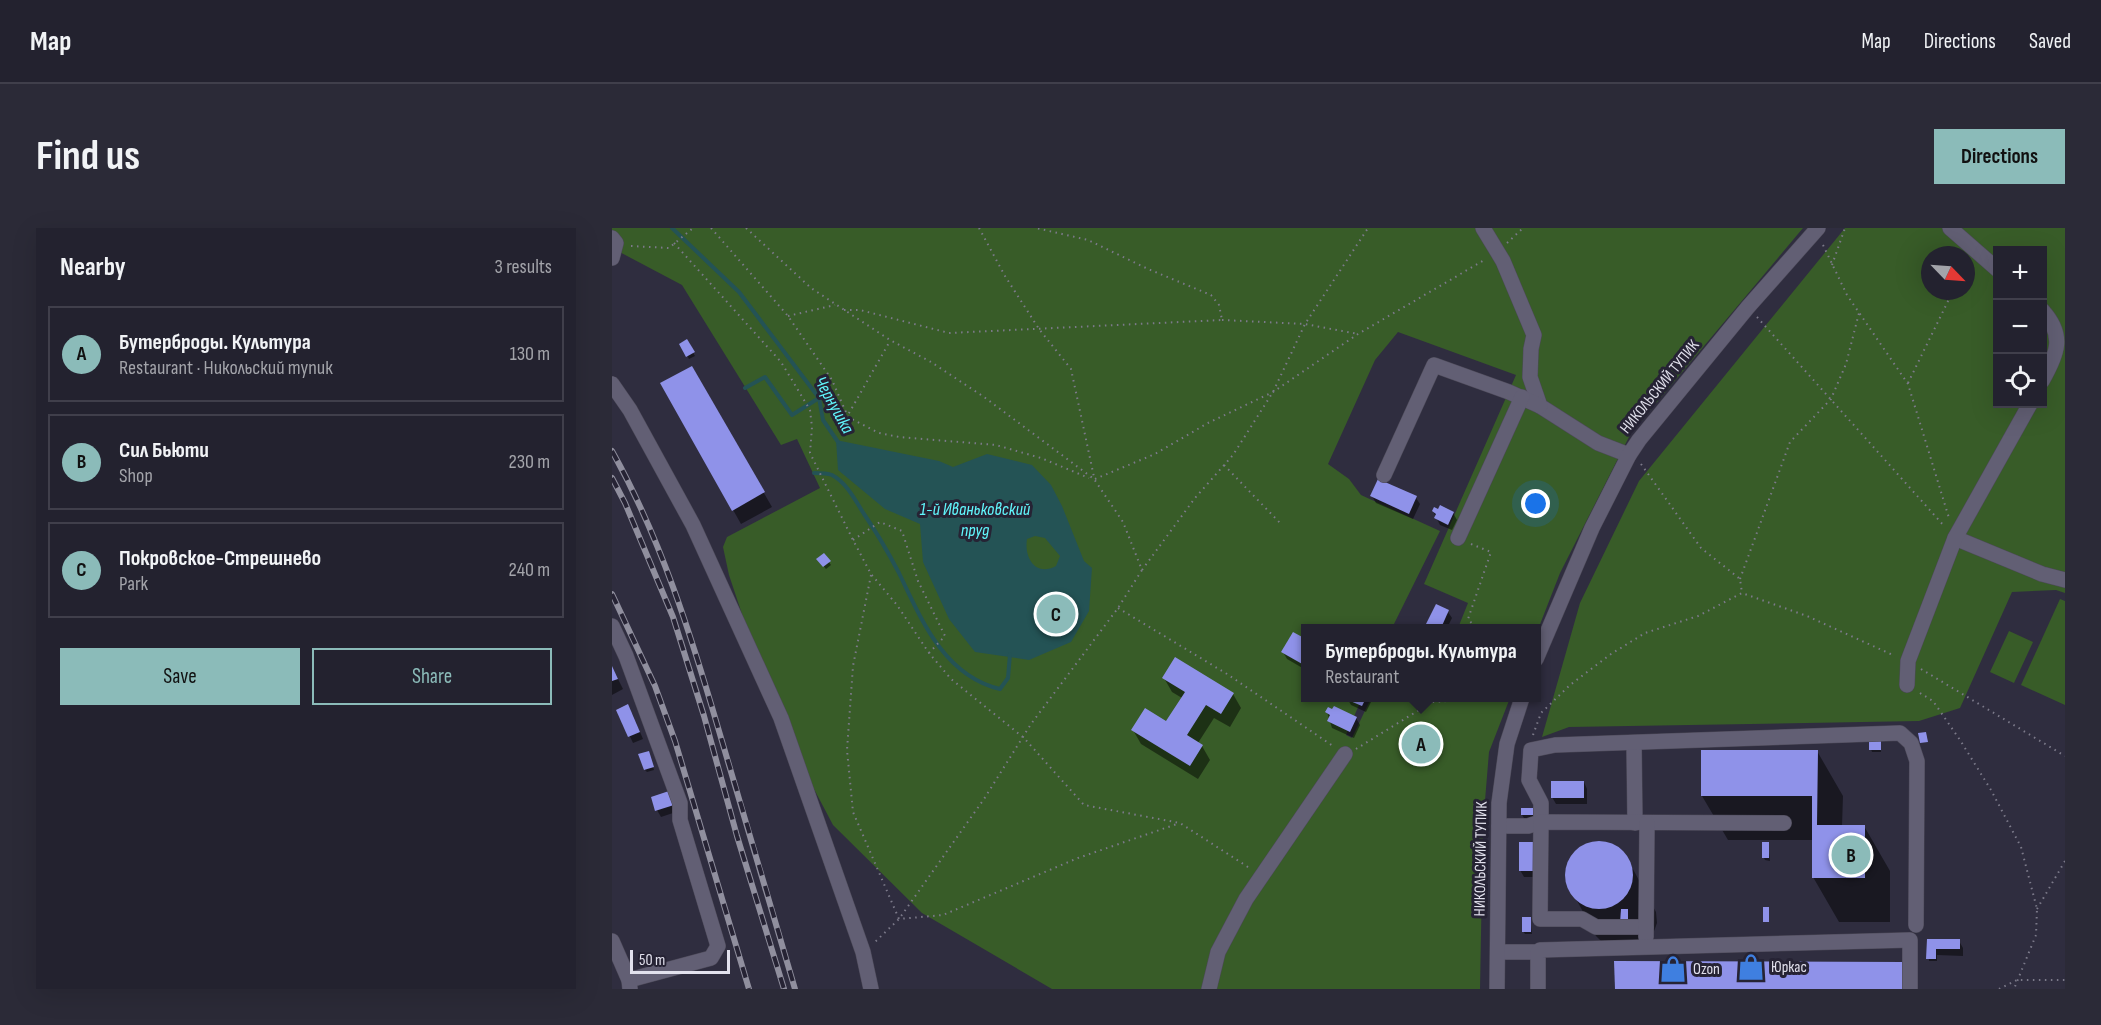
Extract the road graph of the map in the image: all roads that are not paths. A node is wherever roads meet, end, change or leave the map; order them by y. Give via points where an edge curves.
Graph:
1 (1484, 228) edge
2 (1950, 228) edge
3 (1816, 230) edge
4 (1993, 266) edge
5 (2047, 314) edge
6 (2047, 374) edge
7 (612, 384) edge
8 (1522, 397) junction
9 (1540, 406) junction
10 (2028, 408) edge
11 (1629, 455) junction
12 (1384, 475) dead end
13 (1458, 538) road end
14 (1955, 538) junction
15 (2065, 580) edge
16 (612, 626) edge
17 (1541, 647) edge
18 (1907, 686) road end
19 (1521, 702) edge
20 (1634, 742) junction
21 (1507, 744) junction
22 (1529, 750) junction
23 (1345, 754) road end
24 (1541, 822) junction
25 (1641, 823) junction
26 (1784, 823) dead end
27 (1499, 826) junction
28 (1916, 925) dead end
29 (1647, 927) junction
30 (612, 941) edge
31 (1646, 948) junction
32 (1498, 952) junction
33 (1538, 952) junction
34 (629, 984) edge
35 (870, 989) edge
36 (1209, 989) edge
37 (1497, 989) edge
38 (1538, 989) edge
39 (1910, 989) edge

1 - 9 street via 1534,335 1530,376
2 - 4 street
3 - 11 street, НИКОЛЬСКИЙ ТУПИК via 1748,307
5 - 6 street via 2059,329 2060,350
7 - 35 street via 693,525 781,718 863,952
8 - 9 street
8 - 12 street via 1434,365
8 - 13 street
9 - 11 street via 1598,443
10 - 14 street
11 - 17 street, НИКОЛЬСКИЙ ТУПИК via 1592,528
14 - 15 street
14 - 18 street via 1908,662
16 - 34 street via 680,803 680,820 718,946 711,958
19 - 21 street, НИКОЛЬСКИЙ ТУПИК
20 - 22 street
20 - 25 street
20 - 28 street via 1900,733 1911,743 1917,761
21 - 22 street
21 - 27 street, НИКОЛЬСКИЙ ТУПИК
22 - 24 street via 1529,780 1541,802
23 - 36 street via 1246,899 1218,952
24 - 25 street
24 - 27 street
24 - 29 street via 1540,919 1582,919 1596,927
25 - 26 street
25 - 29 street
27 - 32 street, НИКОЛЬСКИЙ ТУПИК
29 - 31 street
30 - 34 street
31 - 33 street
31 - 39 street via 1910,939
32 - 33 street
32 - 37 street, НИКОЛЬСКИЙ ТУПИК
33 - 38 street

